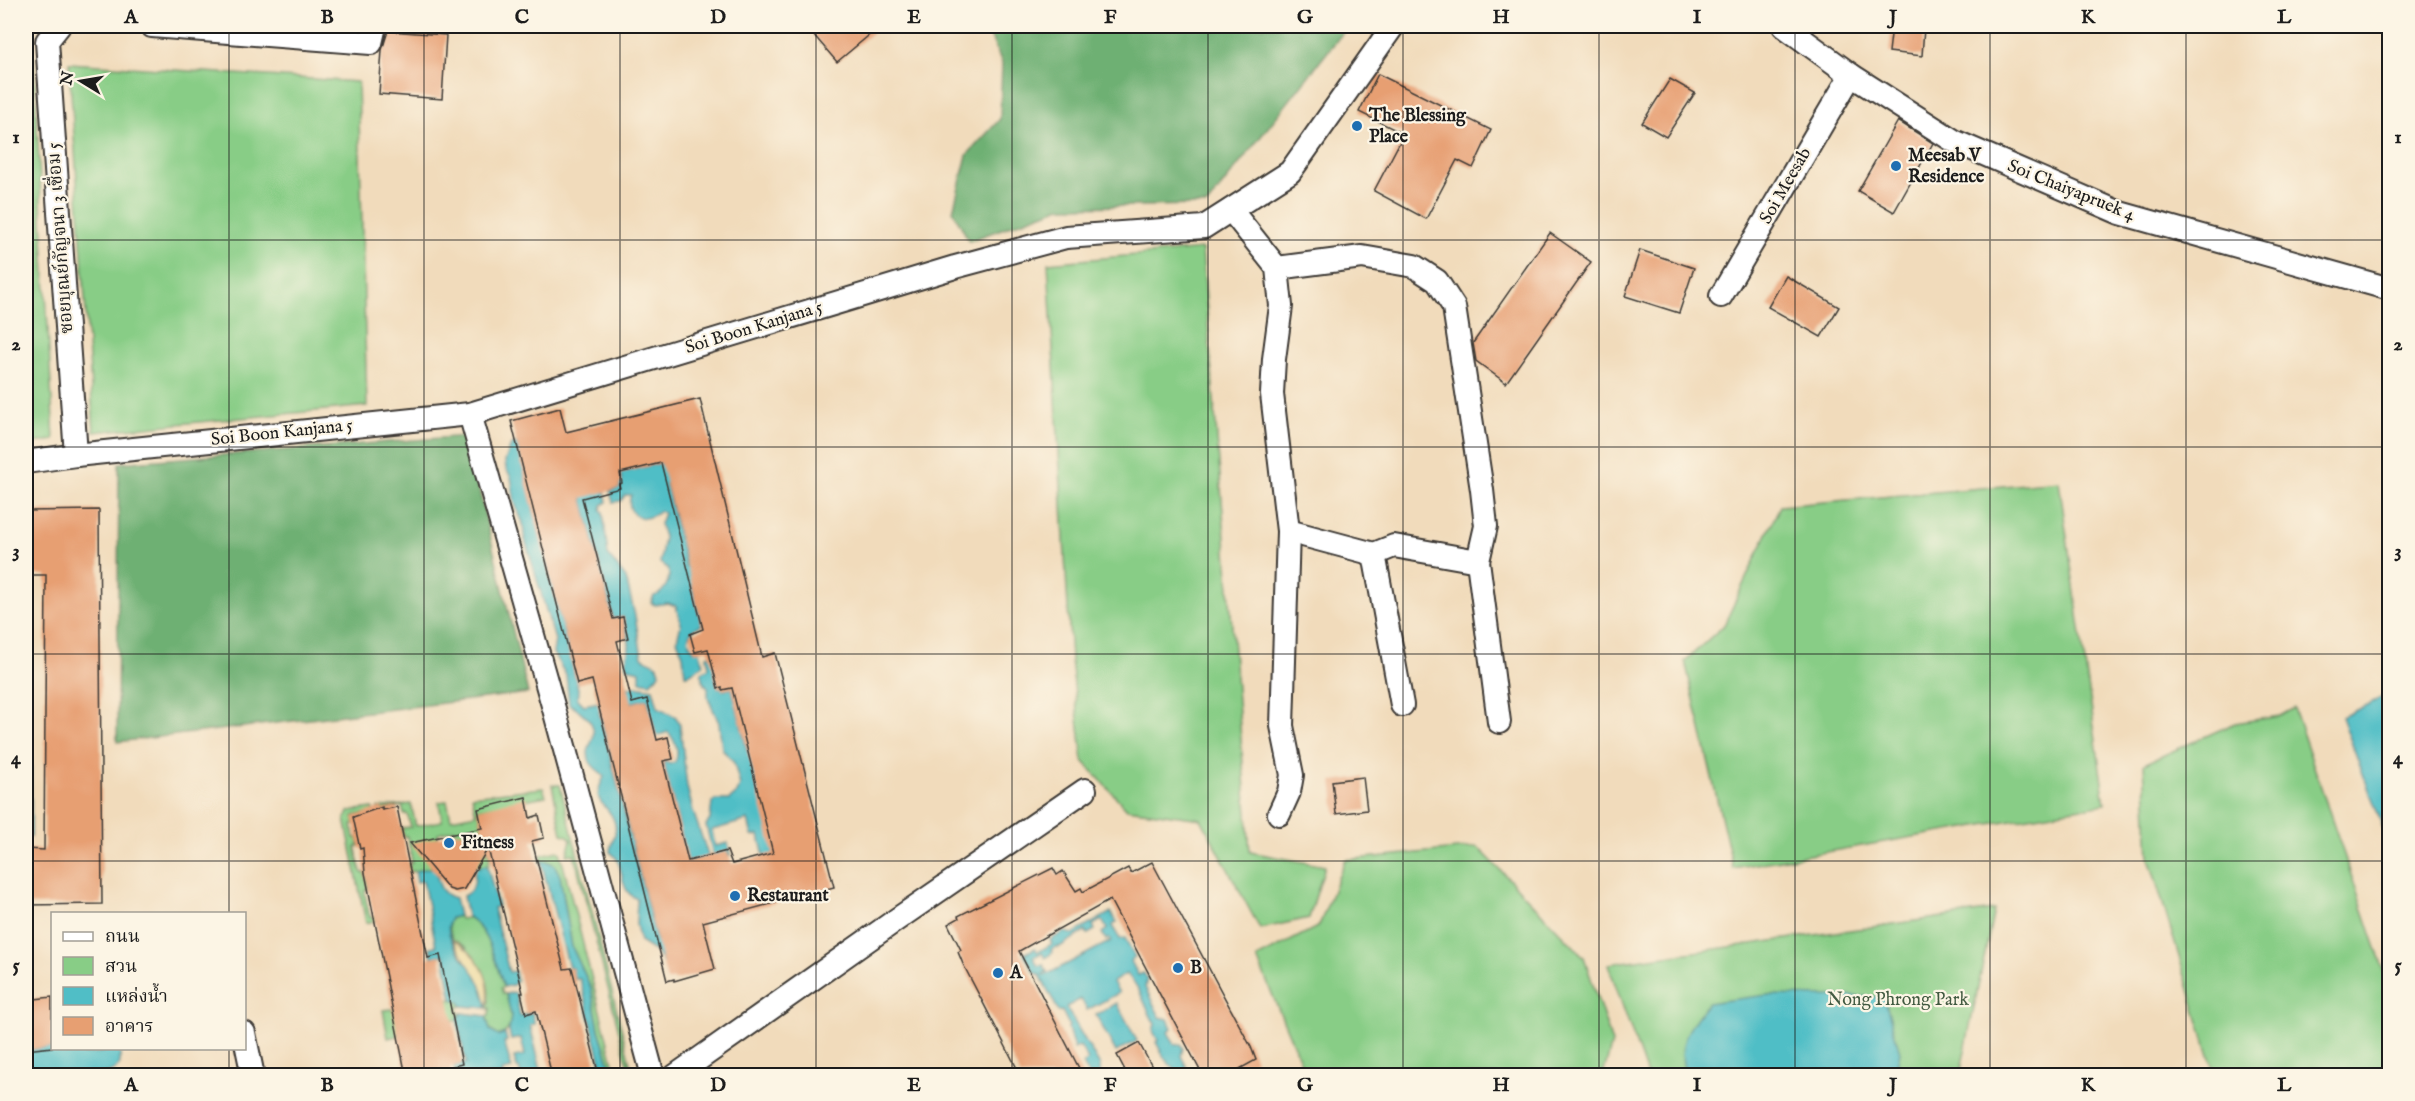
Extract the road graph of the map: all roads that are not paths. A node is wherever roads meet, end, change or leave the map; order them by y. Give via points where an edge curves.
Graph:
1 (59, 26) edge
2 (152, 26) edge
3 (375, 26) edge
4 (1393, 26) edge
5 (1784, 26) edge
6 (1851, 75) junction
7 (1231, 210) junction
8 (1277, 268) junction
9 (2390, 289) edge
10 (1721, 296) dead end
11 (470, 414) junction
12 (76, 455) junction
13 (26, 462) edge
14 (1288, 531) junction
15 (1374, 554) junction
16 (1478, 561) junction
17 (1402, 705) dead end
18 (1499, 722) dead end
19 (1085, 790) dead end
20 (1278, 814) dead end
21 (246, 1043) edge
22 (253, 1076) edge
23 (653, 1076) edge
24 (675, 1076) edge

1 - 12 street, ซอยบุณย์กัญจนา 3 เชื่อม 5 via 47,41
2 - 3 street via 370,43
4 - 7 street, Soi Boon Kanjana 5 via 1290,171
5 - 6 street, Soi Chaiyapruek 4
6 - 9 street, Soi Chaiyapruek 4 via 1954,141 2120,213
6 - 10 street, Soi Meesab
7 - 8 street
7 - 11 street, Soi Boon Kanjana 5 via 1204,227 1066,237
8 - 14 street via 1281,306 1272,394
8 - 16 street via 1362,257 1414,266 1437,281 1454,307 1462,348 1486,526
11 - 12 street, Soi Boon Kanjana 5
11 - 23 street
12 - 13 street, Soi Boon Kanjana 5
14 - 15 street
14 - 20 street via 1282,726 1292,775
15 - 16 street via 1394,546
15 - 17 street
16 - 18 street
19 - 24 street
21 - 22 street

